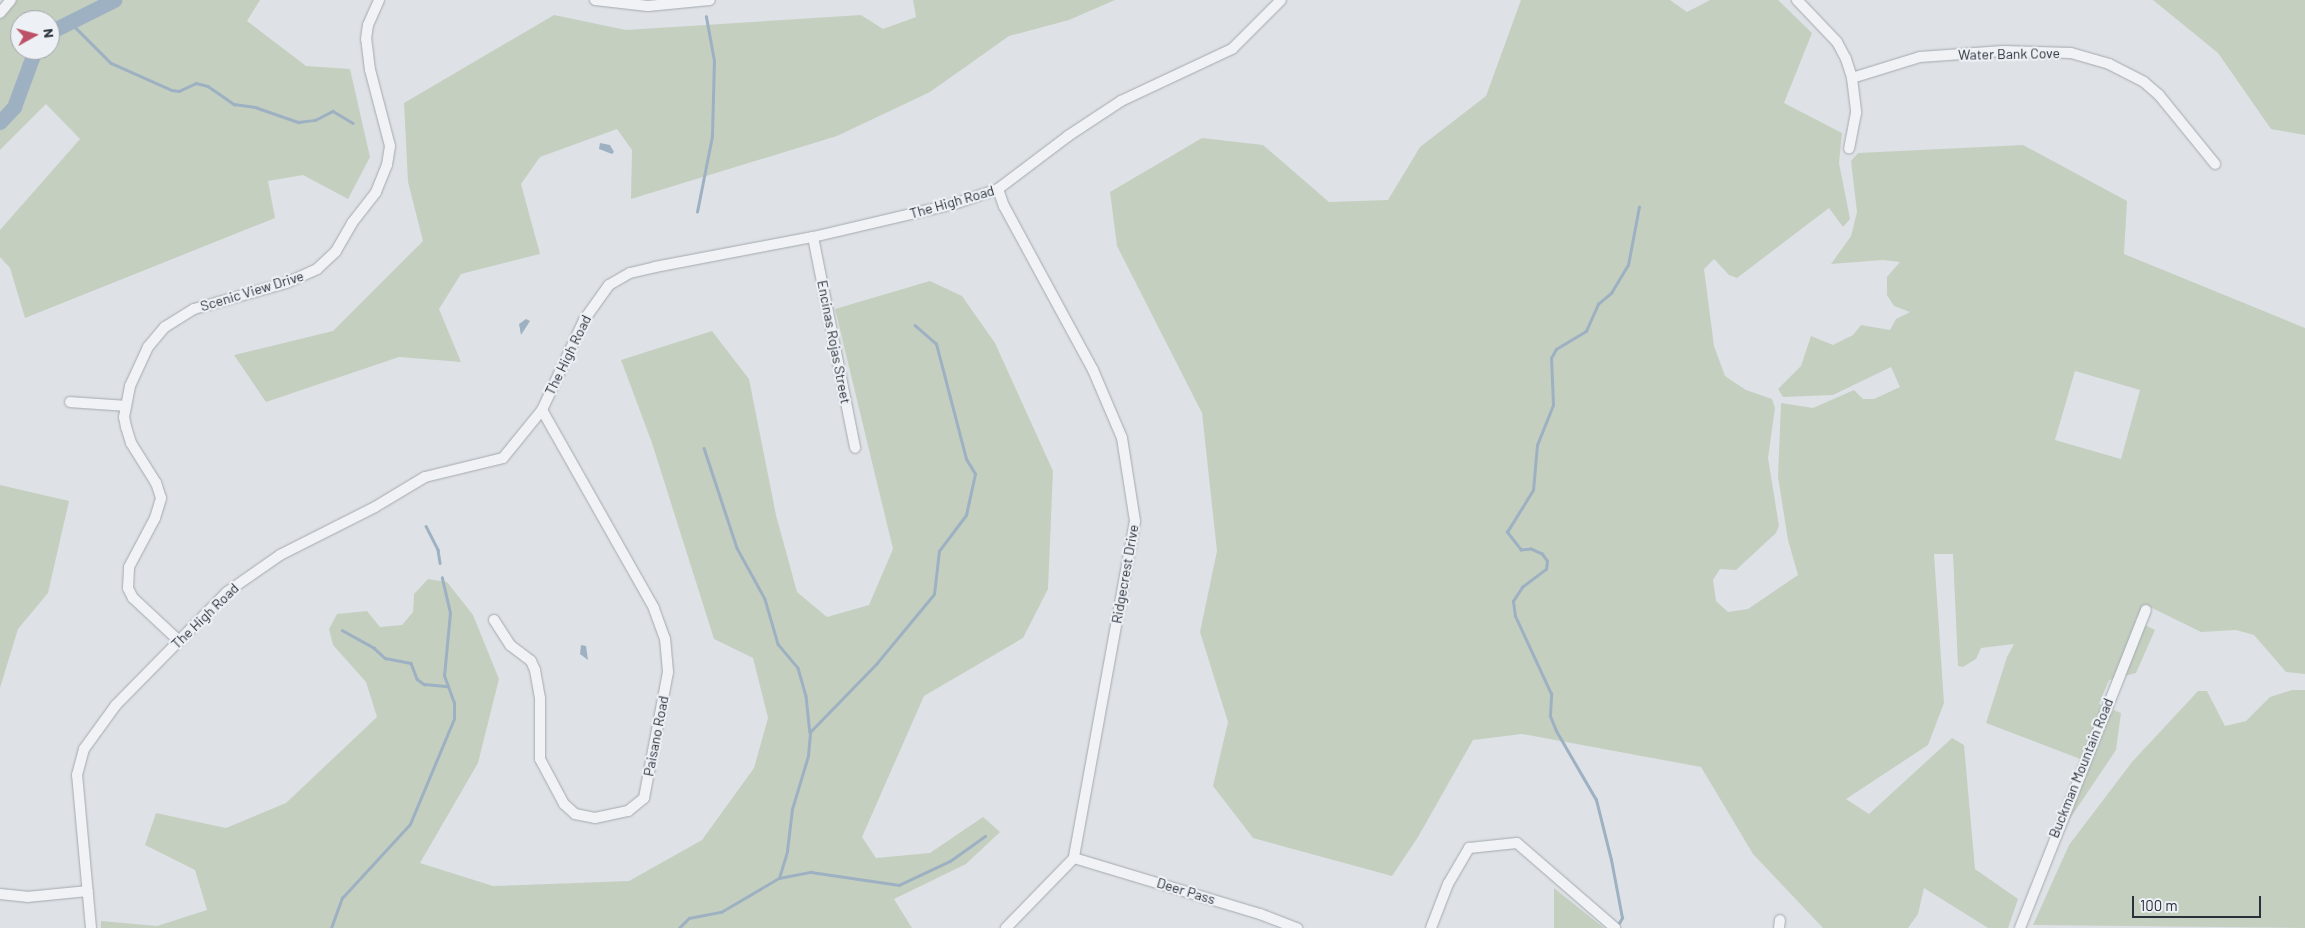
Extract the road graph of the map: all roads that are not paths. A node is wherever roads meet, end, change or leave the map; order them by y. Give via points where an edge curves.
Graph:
1 (11, 0) edge
2 (380, 0) edge
3 (595, 0) edge
4 (710, 0) edge
5 (1281, 0) edge
6 (1797, 0) edge
7 (0, 14) edge
8 (1852, 78) junction
9 (1849, 148) dead end
10 (2216, 164) dead end
11 (998, 189) junction
12 (813, 237) junction
13 (70, 402) dead end
14 (126, 406) junction
15 (542, 410) junction
16 (855, 448) dead end
17 (2146, 610) dead end
18 (494, 620) dead end
19 (178, 640) junction
20 (1074, 858) junction
21 (88, 891) junction
22 (0, 894) edge
23 (91, 928) edge
24 (1006, 928) edge
25 (1297, 928) edge
26 (1431, 928) edge
27 (1615, 928) edge
28 (2020, 928) edge

1 - 7 street
2 - 14 street, Scenic View Drive via 368,25 366,39 370,70 390,146 386,170 376,192 336,251 317,269 286,283 194,309 165,327 142,358
3 - 4 street via 648,6
5 - 11 street, The High Road via 1232,49 1121,101
6 - 8 street via 1837,42
8 - 9 street via 1856,113
8 - 10 street, Water Bank Cove via 1920,57 2003,51 2071,53 2110,64 2144,82 2166,102
11 - 12 street, The High Road via 954,204
11 - 20 street, Ridgecrest Drive via 1004,206 1093,370 1122,438 1136,520
12 - 15 street, The High Road via 655,267 630,273 609,285 584,320
12 - 16 street, Encinas Rojas Street
13 - 14 street
14 - 19 street, Scenic View Drive via 126,427 131,443 152,474 161,498 155,518 129,567 128,588 133,598
15 - 18 street, Paisano Road via 654,608 665,639 668,672 644,798 628,811 595,818 575,814 564,804 540,760 540,698 535,670 531,660 510,644
15 - 19 street, The High Road via 503,458 425,477 376,507 297,545 234,587
17 - 28 street, Buckman Mountain Road
19 - 21 street, The High Road via 116,705 91,738 80,761 77,788
20 - 24 street
20 - 25 street, Deer Pass
21 - 22 street via 27,898
21 - 23 street, The High Road
26 - 27 street via 1448,884 1469,848 1517,843

